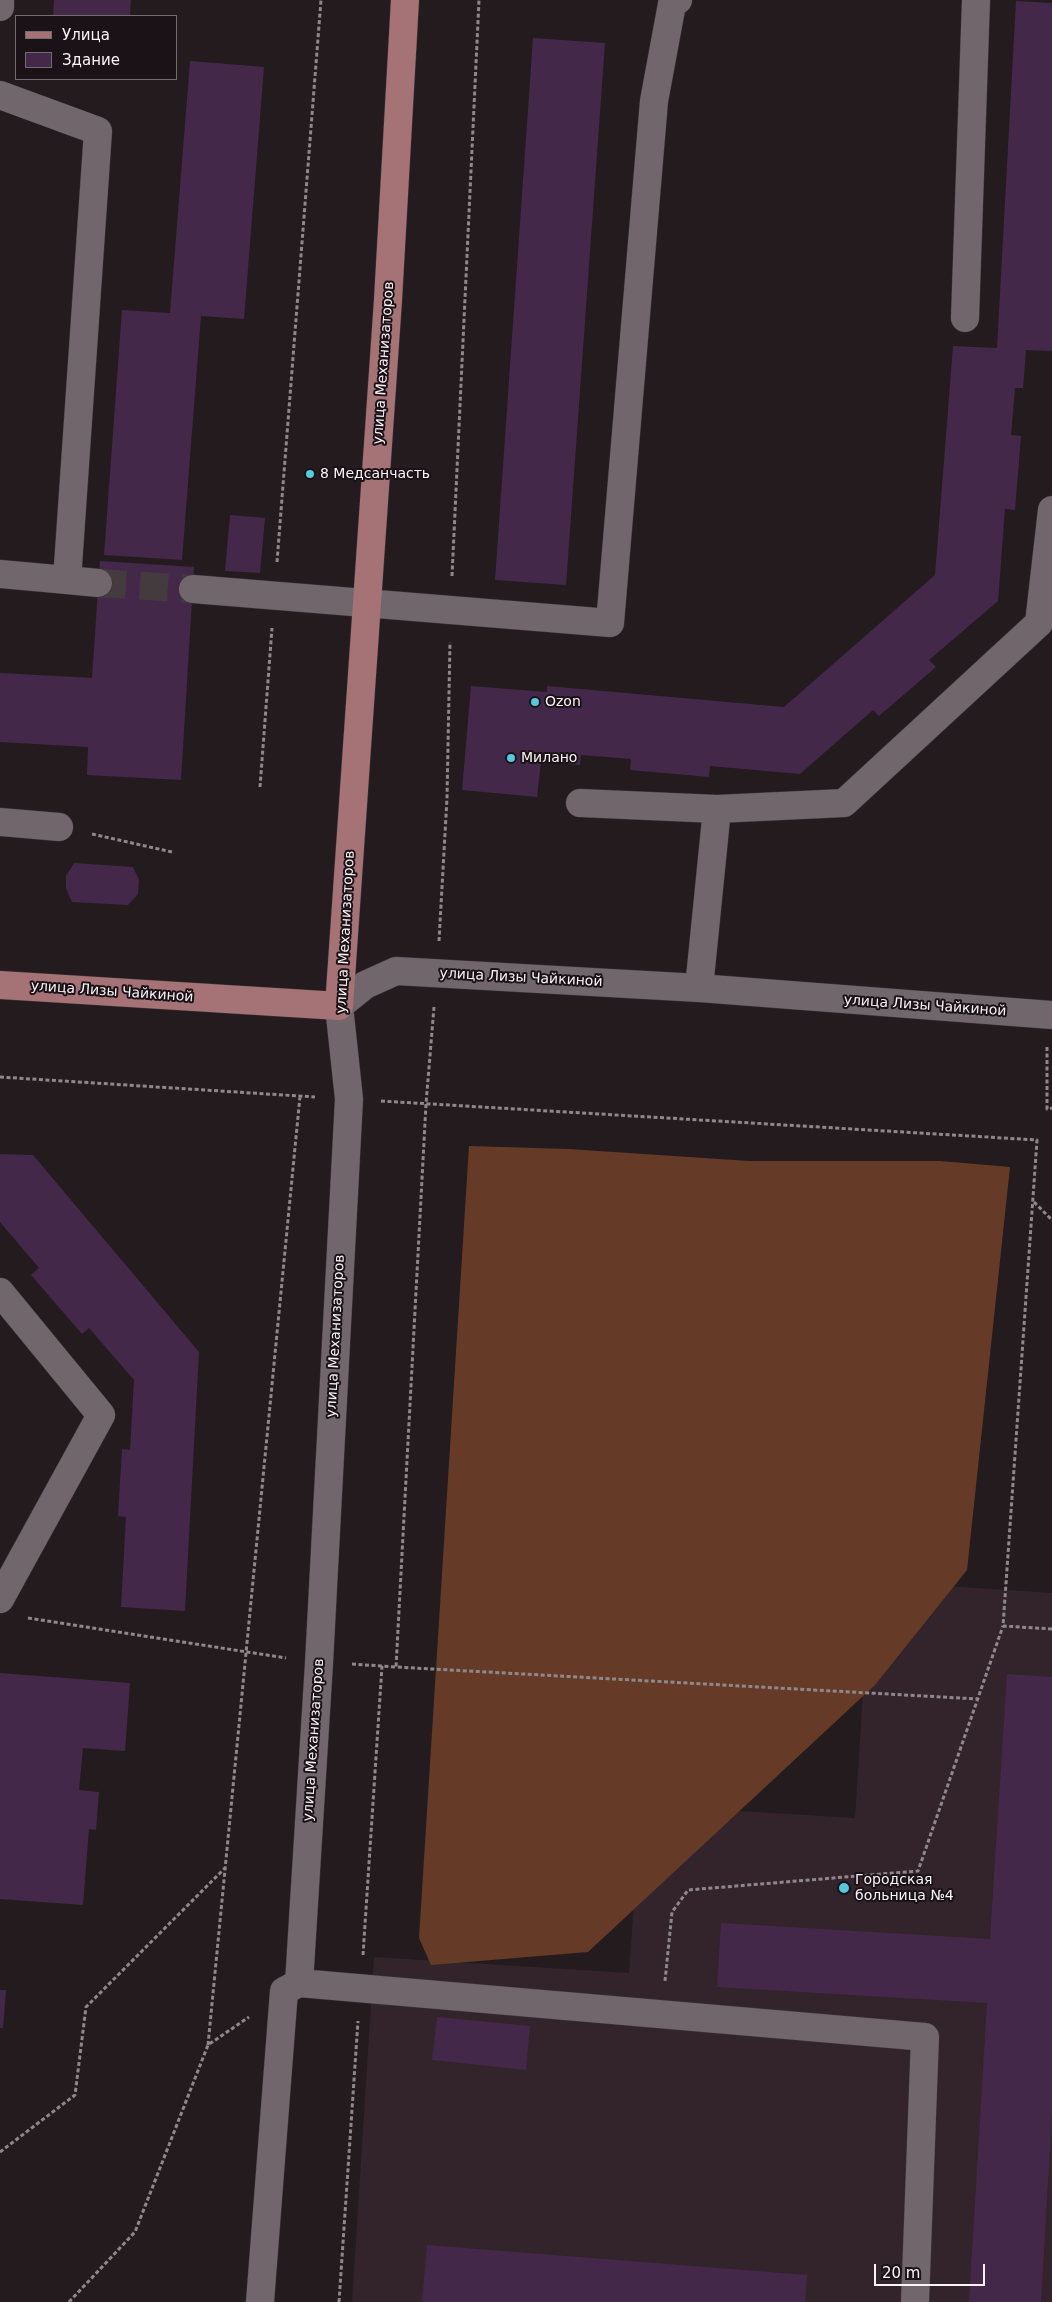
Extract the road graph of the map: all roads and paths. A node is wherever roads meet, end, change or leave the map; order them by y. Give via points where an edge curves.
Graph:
1 (0, 0) edge
2 (321, 0) edge
3 (405, 0) edge
4 (479, 0) edge
5 (678, 0) edge
6 (976, 0) edge
7 (0, 7) edge
8 (0, 95) edge
9 (964, 318) dead end
10 (1052, 510) edge
11 (0, 574) edge
12 (67, 580) junction
13 (98, 583) tunnel mouth
14 (193, 589) tunnel mouth
15 (275, 594) junction
16 (368, 604) junction
17 (450, 609) junction
18 (260, 787) dead end
19 (580, 804) dead end
20 (717, 809) junction
21 (0, 822) edge
22 (59, 827) joint
23 (172, 852) dead end
24 (437, 974) junction
25 (0, 985) edge
26 (699, 988) junction
27 (339, 1006) junction
28 (1050, 1015) edge
29 (0, 1077) edge
30 (300, 1096) junction
31 (349, 1099) junction
32 (426, 1104) junction
33 (1052, 1108) edge
34 (1033, 1202) junction
35 (1052, 1220) edge
36 (0, 1292) edge
37 (0, 1599) edge
38 (20, 1617) dead end
39 (1003, 1626) junction
40 (1052, 1629) edge
41 (246, 1652) junction
42 (319, 1663) junction
43 (396, 1668) junction
44 (978, 1699) junction
45 (225, 1868) junction
46 (292, 1987) junction
47 (661, 2013) junction
48 (208, 2045) junction
49 (0, 2152) edge
50 (69, 2302) edge
51 (260, 2302) edge
52 (915, 2302) edge

1 - 7 street
2 - 15 path
3 - 16 main road, улица Механизаторов
4 - 17 path
5 - 17 street via 672,4 654,101 610,624
6 - 9 street
8 - 12 street via 98,131
10 - 20 street via 1039,623 844,803
11 - 12 street
12 - 13 street
14 - 15 street
15 - 16 street
15 - 18 path
16 - 17 street
16 - 27 main road, улица Механизаторов
17 - 24 path via 447,798
19 - 20 street
20 - 26 street
21 - 22 street
22 - 23 path
24 - 26 street, улица Лизы Чайкиной
24 - 27 street, улица Лизы Чайкиной via 396,971 365,985
24 - 32 path
25 - 27 main road, улица Лизы Чайкиной
26 - 28 street, улица Лизы Чайкиной
27 - 31 street, улица Механизаторов
28 - 33 path via 1047,1109
29 - 30 path
30 - 31 path
30 - 41 path
31 - 32 path
31 - 42 street, улица Механизаторов
32 - 34 path via 1038,1140
32 - 43 path
34 - 35 path
34 - 39 path
36 - 37 street via 101,1415
38 - 41 path
39 - 40 path
39 - 44 path
41 - 42 path
41 - 45 path
42 - 43 path
42 - 46 street, улица Механизаторов
43 - 44 path
44 - 47 path via 918,1871 688,1890 672,1912
45 - 48 path
45 - 49 path via 86,2007 75,2095
46 - 47 street
46 - 48 path
46 - 51 street, улица Механизаторов
47 - 52 street via 925,2037
48 - 50 path via 136,2232

